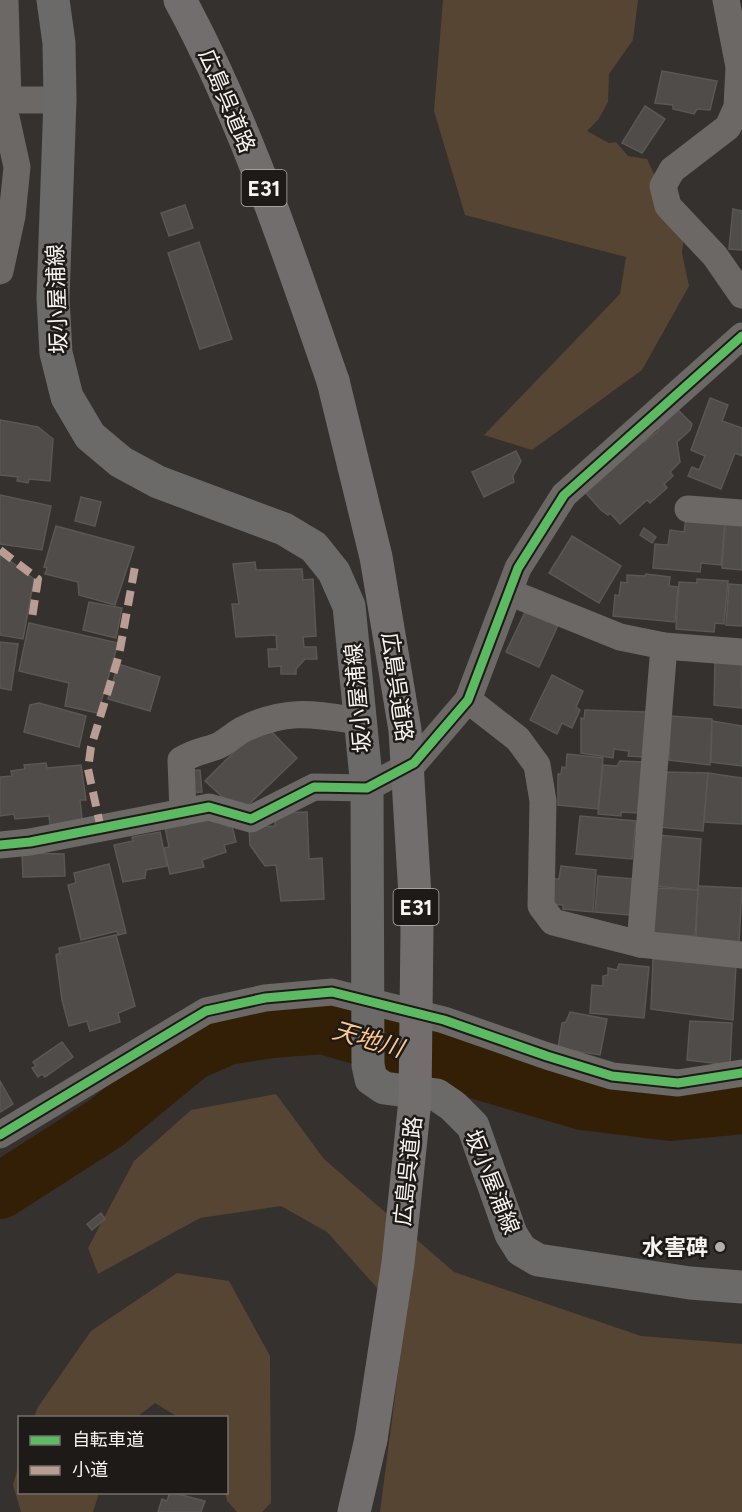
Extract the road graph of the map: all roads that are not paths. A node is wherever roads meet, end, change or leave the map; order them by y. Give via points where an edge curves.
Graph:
1 (5, 0) edge
2 (53, 0) edge
3 (180, 0) edge
4 (726, 0) edge
5 (737, 28) edge
6 (8, 100) junction
7 (60, 100) junction
8 (0, 271) edge
9 (742, 295) edge
10 (742, 336) edge
11 (688, 509) dead end
12 (742, 513) edge
13 (511, 593) junction
14 (664, 646) junction
15 (742, 652) edge
16 (468, 700) junction
17 (359, 721) junction
18 (367, 788) junction
19 (183, 813) junction
20 (0, 845) edge
21 (640, 944) junction
22 (742, 955) edge
23 (369, 1010) junction
24 (742, 1073) edge
25 (0, 1135) edge
26 (742, 1287) edge
27 (354, 1512) edge

1 - 6 street
2 - 7 main road, 坂小屋浦線
3 - 27 highway, 広島呉道路 / E31, bridge via 204,44 275,216 333,381 376,557 405,729 417,929 415,1100 398,1263 371,1439
4 - 5 street
5 - 9 street via 737,107 728,127 672,170 663,186 668,206 715,256
6 - 7 street
6 - 8 street via 4,108 17,167
7 - 17 main road, 坂小屋浦線 via 53,298 56,352 67,397 90,436 121,462 158,482 284,530 314,547 334,572 349,606
10 - 13 street via 564,495 518,568
11 - 12 street
13 - 14 street via 620,637
13 - 16 street
14 - 15 street
14 - 21 street
16 - 18 street via 414,764
16 - 21 street via 518,739 537,765 543,801 541,906 553,922
17 - 18 main road, 坂小屋浦線
17 - 19 street via 281,714 241,730 216,747 200,750 181,772
18 - 19 street via 314,787 251,819 209,807
18 - 23 main road, 坂小屋浦線
19 - 20 street
21 - 22 street
23 - 24 street via 444,1020 612,1076 678,1083
23 - 25 street via 332,992 265,998 206,1011
23 - 26 main road, 坂小屋浦線 via 371,1079 384,1088 437,1095 473,1126 511,1234 521,1250 538,1260

